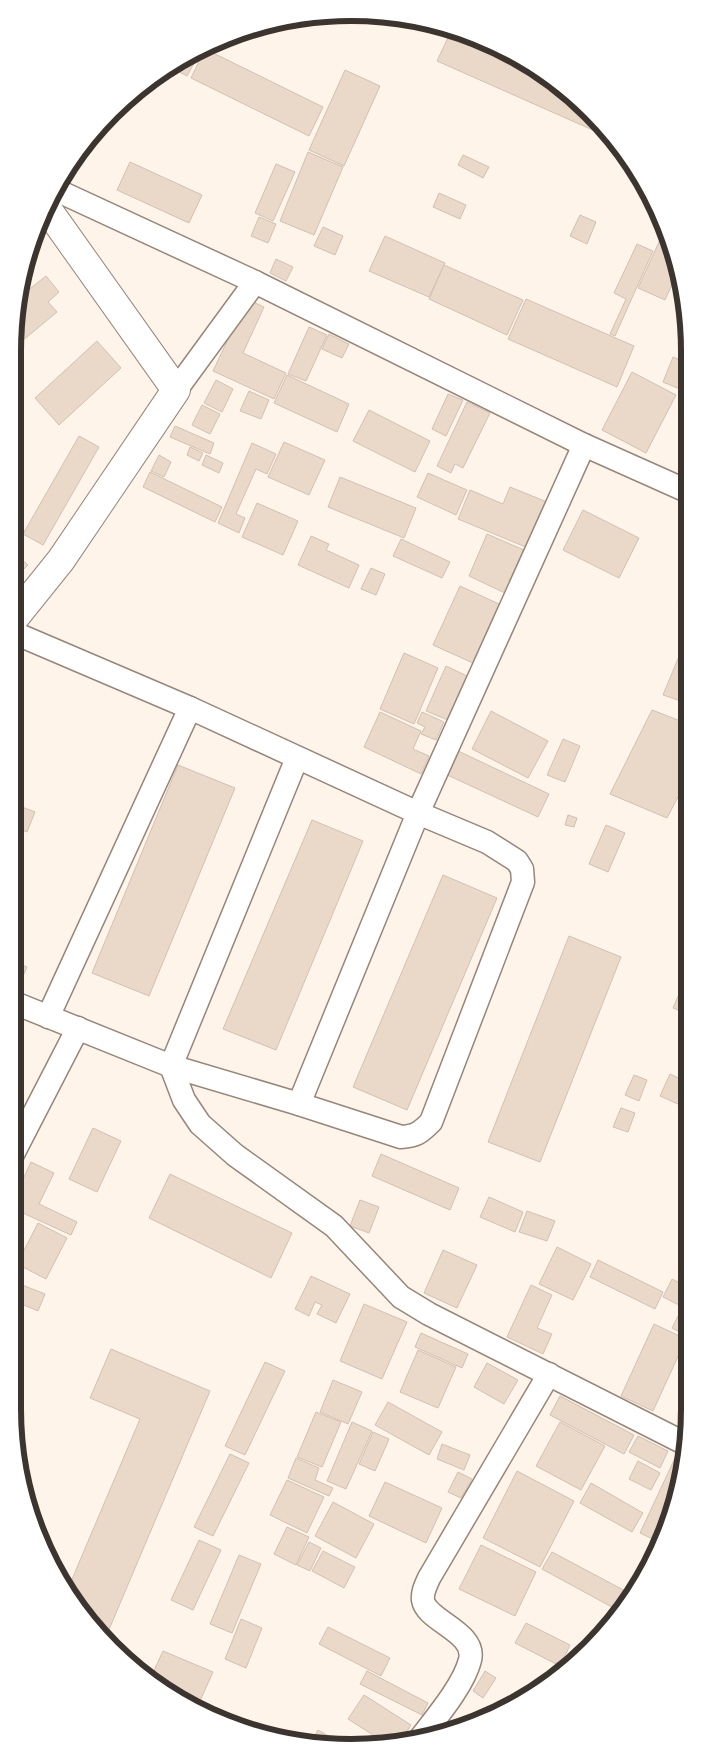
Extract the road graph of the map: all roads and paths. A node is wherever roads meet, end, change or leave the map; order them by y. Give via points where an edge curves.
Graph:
1 (61, 193) edge
2 (51, 214) edge
3 (254, 282) junction
4 (176, 390) junction
5 (584, 445) junction
6 (681, 488) edge
7 (21, 610) edge
8 (21, 636) edge
9 (190, 708) junction
10 (297, 758) junction
11 (418, 813) junction
12 (21, 1006) edge
13 (48, 1017) junction
14 (78, 1028) junction
15 (170, 1066) junction
16 (299, 1104) junction
17 (21, 1139) edge
18 (549, 1374) junction
19 (679, 1440) edge
20 (426, 1730) edge

1 - 3 street
2 - 4 street
3 - 4 street
3 - 5 street
4 - 7 street via 61,560
5 - 6 street
5 - 11 street
8 - 9 street
9 - 10 street
9 - 13 street
10 - 11 street
10 - 15 street
11 - 16 street
11 - 16 street via 487,842 509,855 517,861 523,876 522,888 431,1122 413,1136 401,1137
12 - 13 street
13 - 14 street
14 - 15 street
14 - 17 street
15 - 16 street
15 - 18 street via 184,1100 200,1124 235,1155 334,1226 401,1297
18 - 19 street
18 - 20 street via 426,1585 423,1602 428,1610 468,1642 471,1658 464,1678

